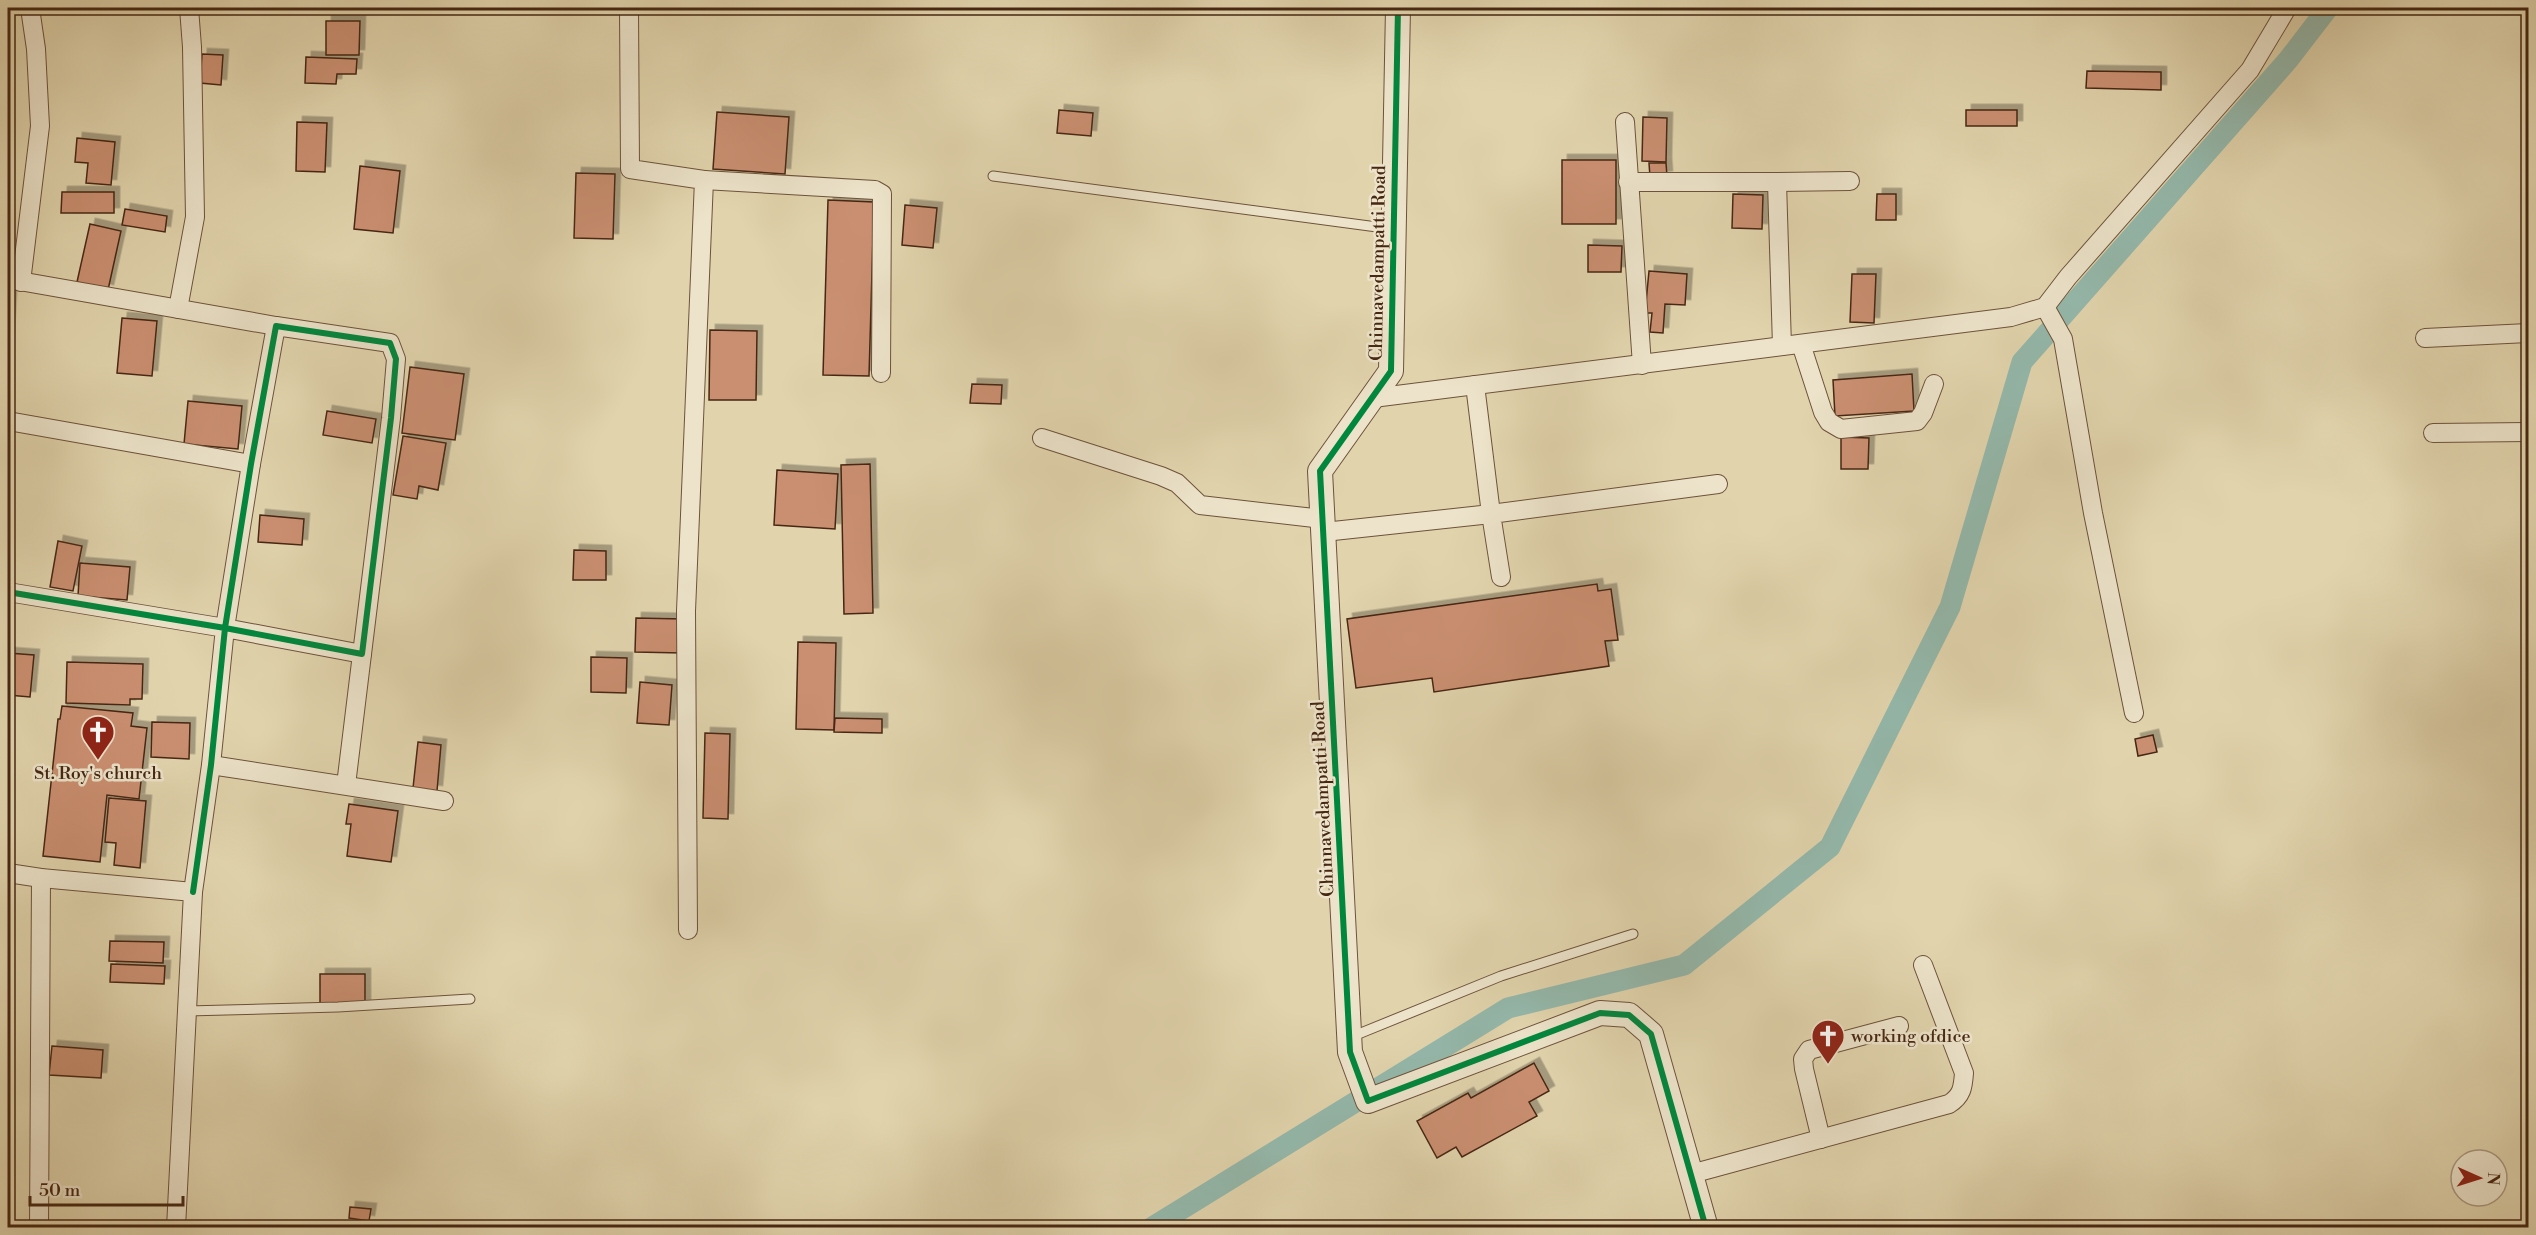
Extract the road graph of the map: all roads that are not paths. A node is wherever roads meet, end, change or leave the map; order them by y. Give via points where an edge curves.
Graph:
1 (30, 8) edge
2 (189, 8) edge
3 (630, 8) edge
4 (1398, 8) edge
5 (2287, 8) edge
6 (1625, 122) dead end
7 (993, 176) dead end
8 (704, 180) junction
9 (1850, 181) dead end
10 (1629, 182) junction
11 (1777, 182) junction
12 (1394, 229) junction
13 (14, 280) edge
14 (2045, 308) junction
15 (178, 309) junction
16 (276, 326) junction
17 (2529, 333) edge
18 (2425, 338) dead end
19 (1801, 344) junction
20 (1782, 346) junction
21 (1642, 364) junction
22 (881, 374) dead end
23 (1934, 384) dead end
24 (1476, 385) junction
25 (1373, 398) junction
26 (8, 421) edge
27 (2529, 432) edge
28 (2433, 433) dead end
29 (1042, 438) dead end
30 (250, 464) junction
31 (1719, 484) dead end
32 (1491, 514) junction
33 (1323, 525) junction
34 (1501, 577) dead end
35 (8, 592) edge
36 (225, 628) junction
37 (362, 654) junction
38 (2134, 713) dead end
39 (211, 765) junction
40 (346, 785) junction
41 (444, 801) dead end
42 (8, 873) edge
43 (41, 878) junction
44 (193, 892) junction
45 (688, 930) dead end
46 (1633, 934) dead end
47 (1923, 964) dead end
48 (470, 999) dead end
49 (187, 1011) junction
50 (1899, 1026) dead end
51 (1350, 1045) junction
52 (1821, 1139) junction
53 (1691, 1174) junction
54 (39, 1227) edge
55 (176, 1227) edge
56 (1706, 1227) edge

1 - 13 street via 40,126
2 - 15 street via 195,217
3 - 8 street via 630,169
4 - 12 street, Chinnavedampatti Road
5 - 14 street via 2250,70 2067,277
6 - 10 street
7 - 12 lane
8 - 22 street via 875,190 882,194
8 - 45 street via 686,611
9 - 11 street
10 - 11 street
10 - 21 street
11 - 20 street
12 - 25 street, Chinnavedampatti Road via 1391,371
13 - 15 street
14 - 19 street via 2011,317
14 - 38 street via 2063,339
15 - 16 street
16 - 30 street
16 - 37 street via 390,343 396,359
17 - 18 street
19 - 20 street
19 - 23 street via 1823,412 1829,422 1841,429 1917,421
20 - 21 street
21 - 24 street
24 - 25 street
24 - 32 street
25 - 33 street, Chinnavedampatti Road via 1320,471
26 - 30 street
27 - 28 street
29 - 33 street via 1161,476 1177,483 1200,505
30 - 36 street
31 - 32 street
32 - 33 street
32 - 34 street
33 - 51 street, Chinnavedampatti Road
35 - 36 street
36 - 37 street
36 - 39 street
37 - 40 street
39 - 40 street
39 - 44 street
40 - 41 street
42 - 43 street
43 - 44 street
43 - 54 street
44 - 49 street
46 - 51 lane via 1501,976
47 - 52 street via 1964,1073 1957,1099
48 - 49 lane
49 - 55 street
50 - 52 street via 1809,1050 1803,1059 1804,1069
51 - 53 street, Chinnavedampatti Road via 1368,1101 1600,1013 1629,1015 1651,1034
52 - 53 street
53 - 56 street, Chinnavedampatti Road

